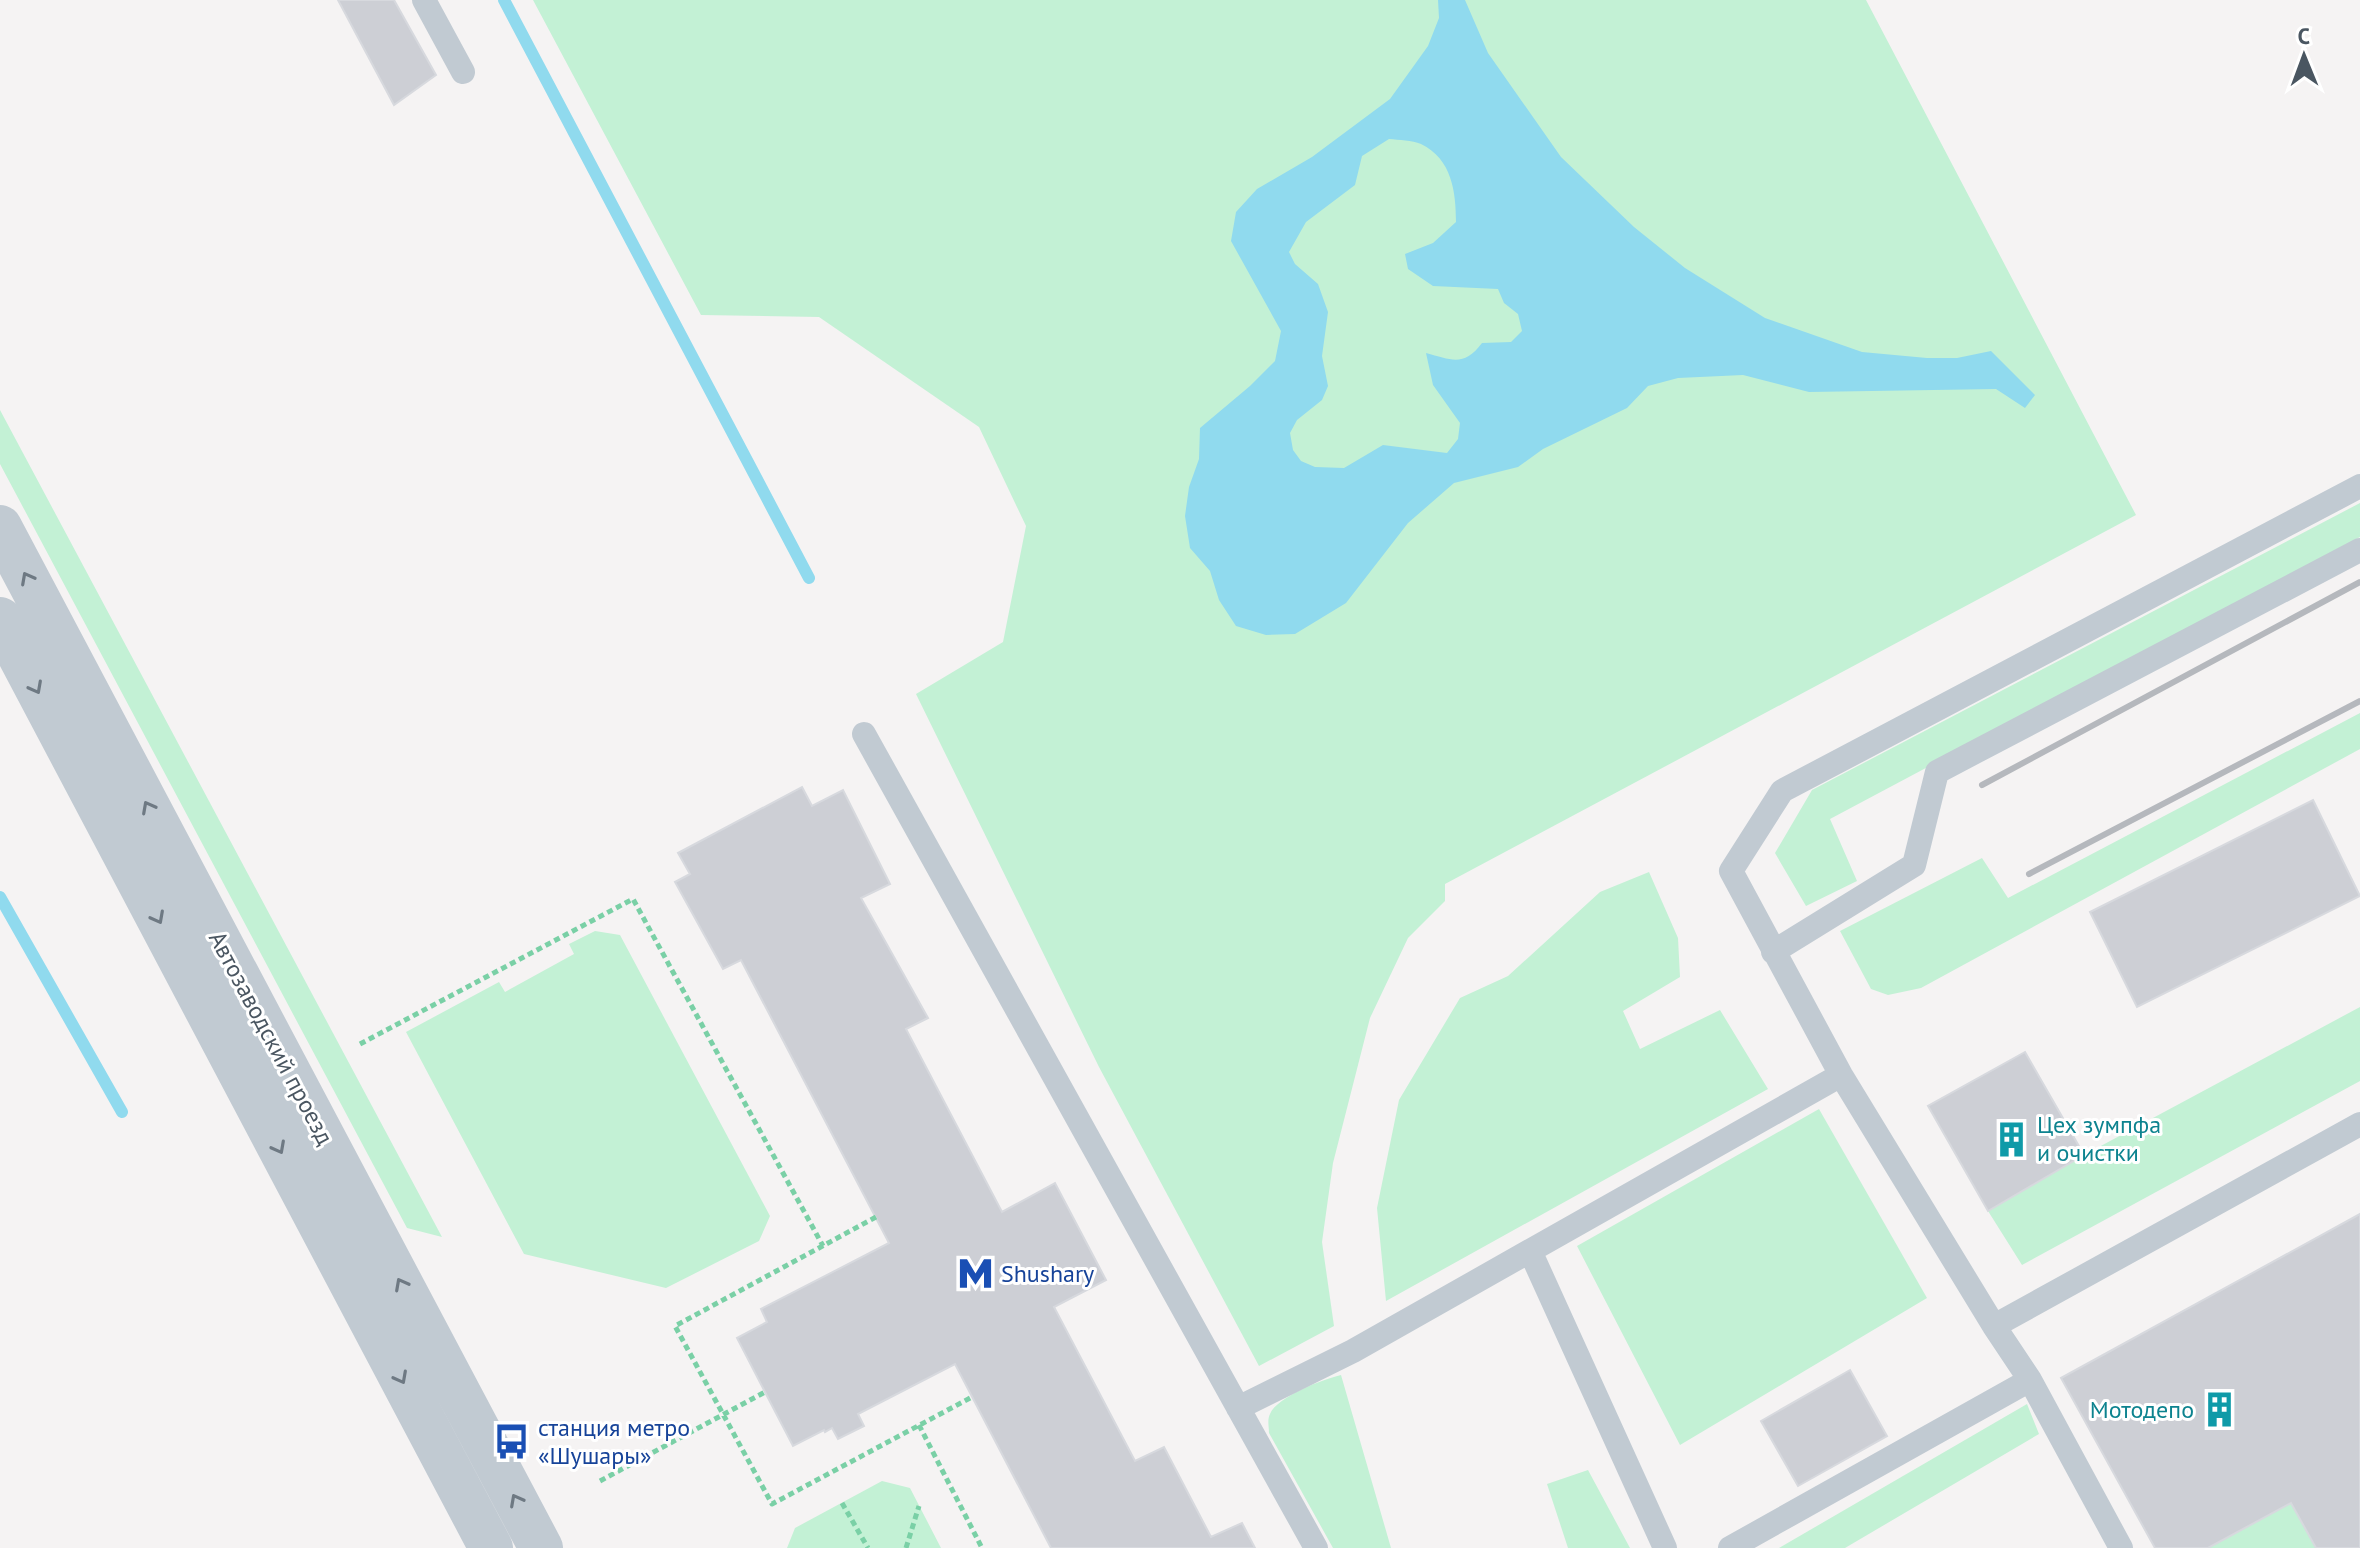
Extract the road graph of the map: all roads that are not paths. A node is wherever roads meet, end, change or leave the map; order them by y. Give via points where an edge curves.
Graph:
1 (424, 0) edge
2 (463, 72) dead end
3 (2360, 486) edge
4 (0, 527) edge
5 (2360, 550) edge
6 (0, 619) edge
7 (864, 734) dead end
8 (1773, 952) junction
9 (1841, 1075) junction
10 (2360, 1124) edge
11 (1531, 1253) junction
12 (1994, 1326) junction
13 (2030, 1380) junction
14 (1238, 1408) junction
15 (491, 1548) edge
16 (541, 1548) edge
17 (1316, 1548) edge
18 (1665, 1548) edge
19 (1730, 1548) edge
20 (2121, 1548) edge

1 - 2 lane
3 - 8 lane via 1782,791 1731,871
16 -> 4 street, Автозаводский проезд
5 - 8 lane via 1937,772 1914,865
6 -> 15 street, Автозаводский проезд
7 - 14 lane
8 - 9 lane
9 - 11 lane
9 - 12 lane
10 - 12 lane
11 - 14 lane
11 - 18 lane
12 - 13 lane
13 - 19 lane
13 - 20 lane
14 - 17 lane

